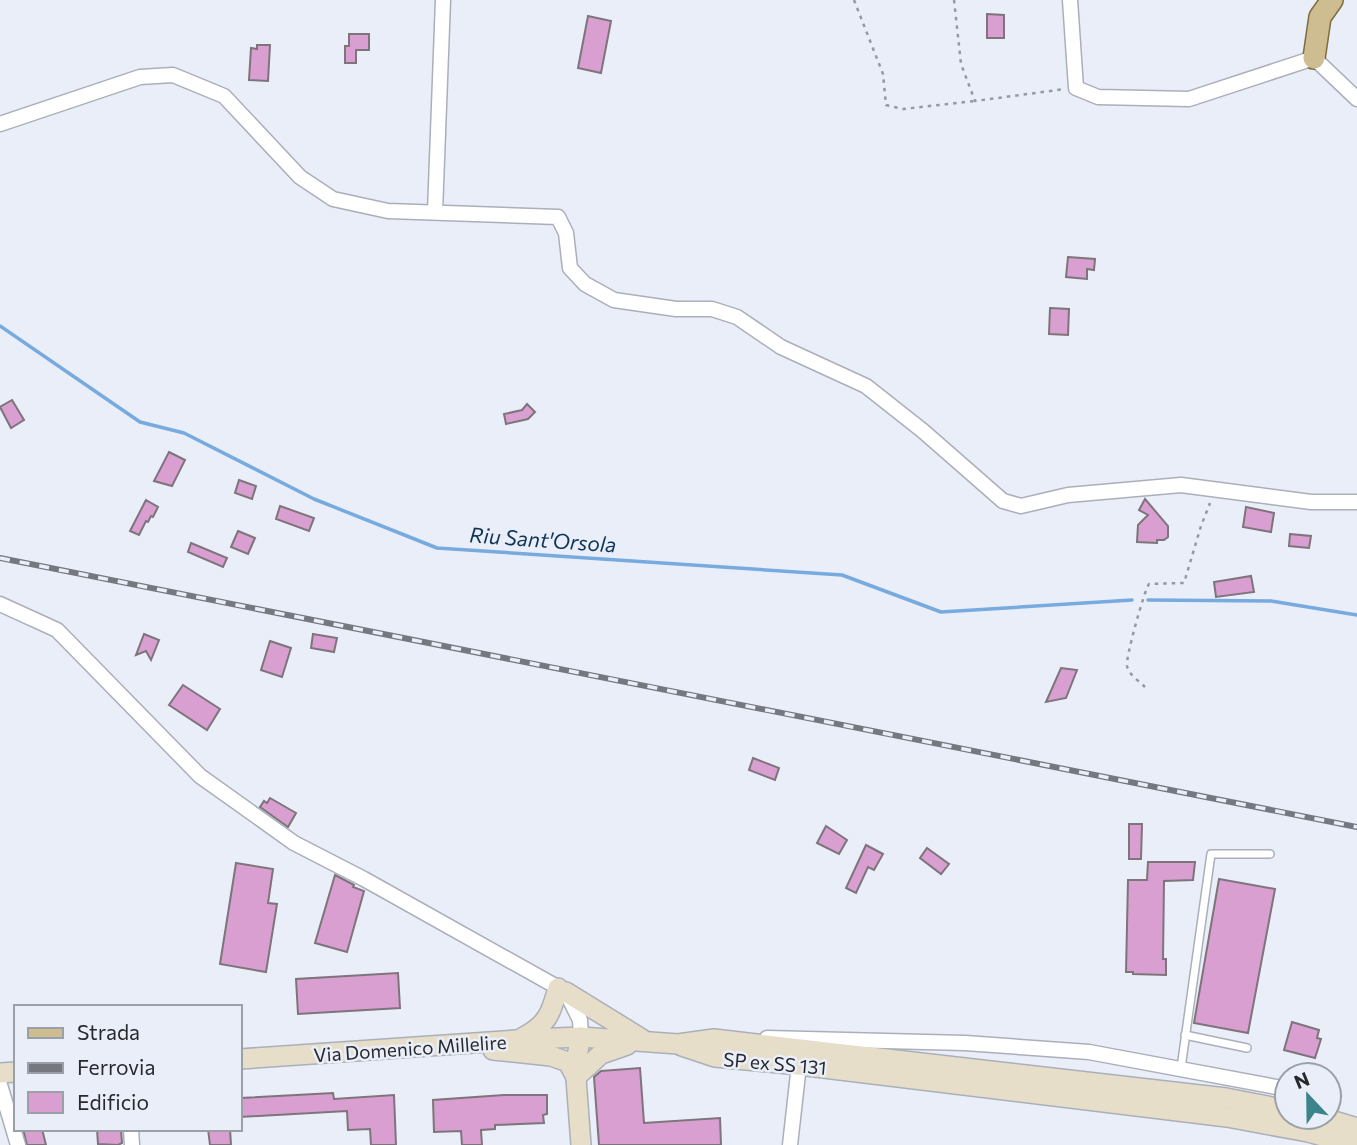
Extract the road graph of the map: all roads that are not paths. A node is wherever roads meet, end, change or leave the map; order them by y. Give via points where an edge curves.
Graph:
1 (443, 0) edge
2 (1070, 0) edge
3 (1332, 0) edge
4 (1314, 58) junction
5 (1357, 99) edge
6 (0, 124) edge
7 (435, 212) junction
8 (1357, 502) edge
9 (0, 604) edge
10 (1270, 853) dead end
11 (562, 990) junction
12 (1185, 1035) junction
13 (581, 1037) junction
14 (518, 1040) junction
15 (643, 1042) junction
16 (678, 1044) junction
17 (454, 1045) junction
18 (760, 1045) junction
19 (1247, 1048) dead end
20 (242, 1059) edge
21 (799, 1065) junction
22 (1181, 1068) junction
23 (576, 1077) junction
24 (0, 1085) edge
25 (1273, 1086) edge
26 (1273, 1107) edge
27 (18, 1145) edge
28 (581, 1145) edge
29 (790, 1145) edge
30 (1356, 1145) edge

1 - 7 street
2 - 4 street via 1076,88 1098,97 1189,99
3 - 4 main road via 1320,17
4 - 5 street
6 - 7 street via 140,77 173,75 224,96 300,177 333,199 388,211
7 - 8 street via 558,217 566,233 570,268 585,284 614,300 712,309 737,317 781,347 866,386 1003,502 1021,506 1068,495 1181,485 1311,502
9 - 11 street via 57,630 200,776 295,844
10 - 12 lane via 1211,853
11 - 13 street via 580,1020
11 - 14 main road via 541,1028
11 - 15 main road
12 - 19 lane
12 - 22 lane
13 - 14 main road, Via Domenico Millelire
13 - 15 main road, Via Domenico Millelire
13 - 23 main road
14 - 17 main road, Via Domenico Millelire
15 - 16 main road, Via Domenico Millelire
15 - 23 main road via 601,1054
16 - 18 main road, SP ex SS 131 via 714,1039
16 - 21 main road, SP ex SS 131 via 715,1058
17 - 20 main road, Via Domenico Millelire
17 - 23 main road via 551,1056 568,1062
18 - 22 street via 764,1038 965,1043 1089,1052
18 - 26 main road, SP ex SS 131 via 1226,1098
21 - 29 street
21 - 30 main road, SP ex SS 131 via 1227,1116
22 - 25 street
23 - 28 main road
24 - 27 street

